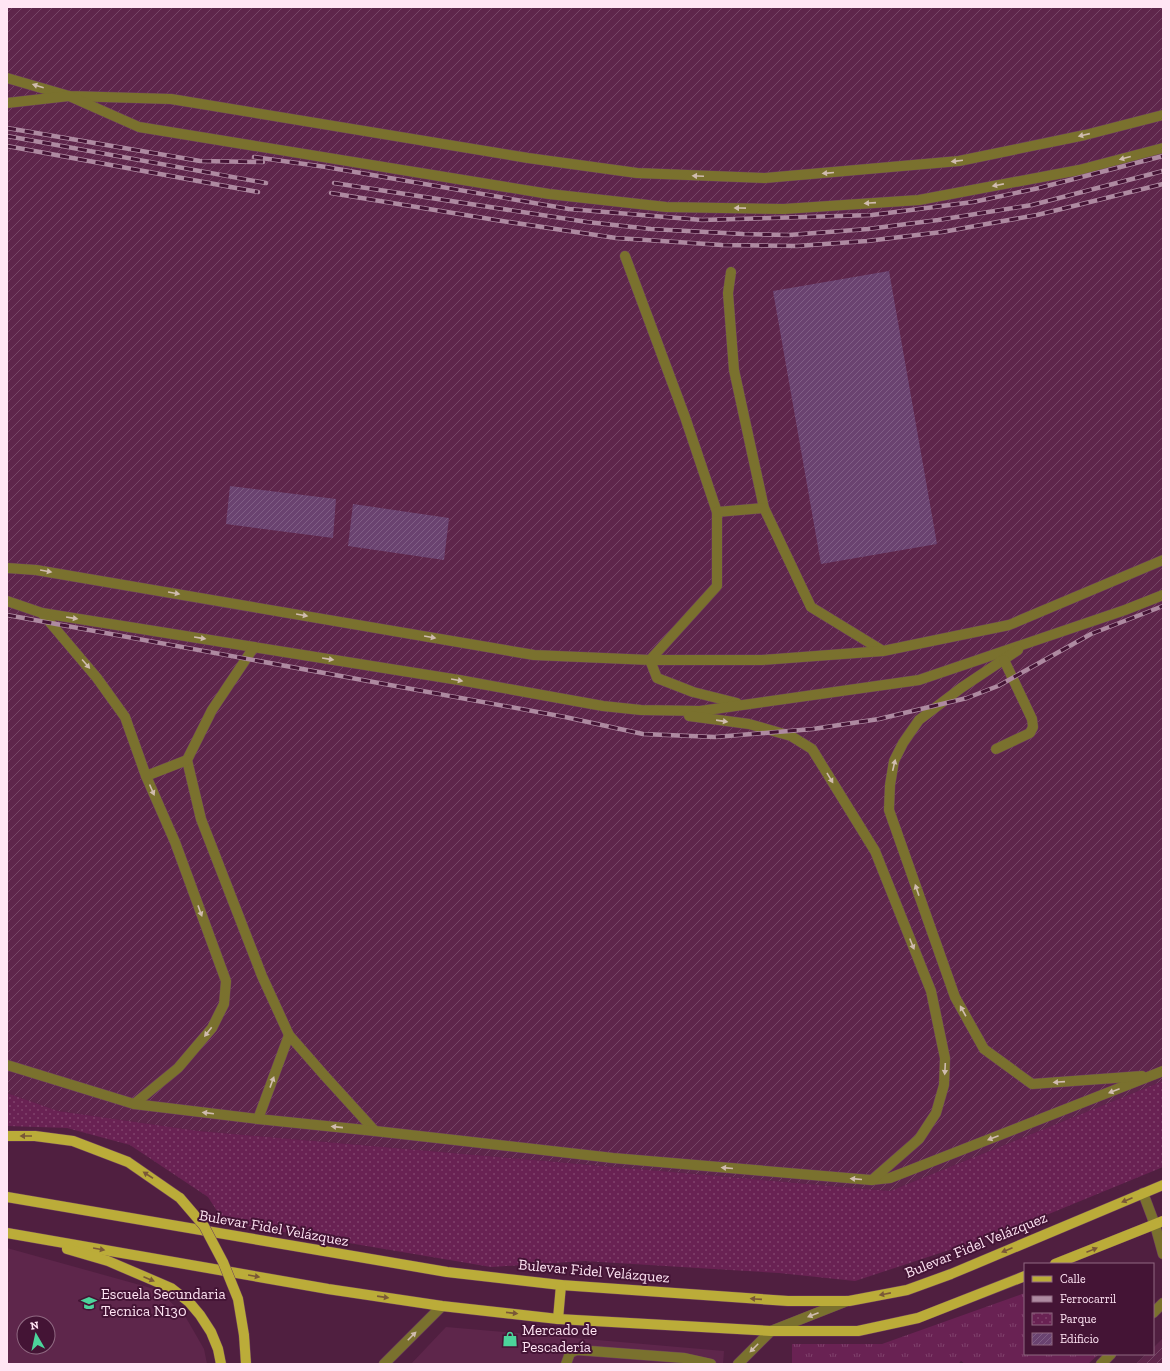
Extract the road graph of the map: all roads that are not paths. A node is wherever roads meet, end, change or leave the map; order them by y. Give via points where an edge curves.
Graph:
1 (7, 78) edge
2 (69, 96) junction
3 (7, 103) edge
4 (1163, 115) edge
5 (1163, 148) edge
6 (625, 256) dead end
7 (731, 272) dead end
8 (764, 508) junction
9 (717, 512) junction
10 (1163, 560) edge
11 (7, 568) edge
12 (1163, 595) edge
13 (7, 601) edge
14 (42, 613) junction
15 (1029, 642) junction
16 (254, 647) junction
17 (883, 651) junction
18 (650, 660) junction
19 (1004, 660) junction
20 (743, 705) junction
21 (642, 710) junction
22 (996, 749) dead end
23 (187, 760) junction
24 (146, 776) junction
25 (289, 1034) junction
26 (7, 1065) edge
27 (1158, 1073) edge
28 (134, 1104) junction
29 (258, 1119) junction
30 (376, 1131) junction
31 (7, 1136) edge
32 (871, 1180) junction
33 (1163, 1185) edge
34 (1143, 1193) junction
35 (7, 1197) edge
36 (1159, 1223) edge
37 (7, 1233) edge
38 (19, 1235) junction
39 (1163, 1254) edge
40 (1058, 1263) edge
41 (1024, 1276) edge
42 (561, 1285) junction
43 (849, 1301) junction
44 (1163, 1303) edge
45 (442, 1306) junction
46 (1154, 1312) edge
47 (558, 1319) junction
48 (771, 1332) junction
49 (1110, 1355) edge
50 (221, 1364) edge
51 (246, 1364) edge
52 (384, 1364) edge
53 (566, 1364) edge
54 (711, 1364) edge
55 (738, 1364) edge
56 (1101, 1364) edge

2 -> 1 street
2 - 3 street
4 -> 2 street via 1085,135 959,161 765,178 637,174 171,99
5 -> 2 street via 1078,170 919,200 784,208 666,207 550,194 139,127
6 - 9 street via 685,417
7 - 8 street via 728,293 734,370
8 - 9 street
8 - 17 street via 811,607
9 - 18 street via 717,586
10 - 17 street via 1009,625
11 -> 18 street via 36,570 534,655
12 - 15 street
13 - 14 street
14 -> 16 street
14 -> 24 street via 97,678 125,717
15 - 19 street
15 - 20 street via 919,680
16 -> 21 street via 603,706
16 - 23 street via 212,710
17 - 18 street via 762,660
18 - 20 street via 657,678 693,692
19 - 22 street via 1034,727 1030,733
27 -> 19 street via 1032,1084 984,1049 955,997 889,810 890,785 894,761 919,720
20 - 21 street via 700,711
21 -> 32 street via 749,724 791,736 812,749 875,851 931,991 945,1058 944,1085 936,1113 919,1139
23 - 24 street
23 - 25 street via 200,819 262,976
24 -> 28 street via 175,842 226,981 224,1004 212,1028 178,1068
29 -> 25 street
25 - 30 street
26 - 28 street
27 -> 32 street via 890,1178
29 -> 28 street
30 -> 29 street
32 -> 30 street via 612,1158
51 -> 31 main road, bridge via 238,1299 223,1262 204,1226 180,1198 128,1162 73,1141 35,1136
33 - 34 main road, Bulevar Fidel Velázquez
34 - 36 street
34 -> 43 main road, Bulevar Fidel Velázquez via 951,1274 907,1290
35 - 42 main road, Bulevar Fidel Velázquez via 440,1271
36 - 39 street
40 -> 36 main road
37 - 38 main road
38 -> 45 main road via 328,1289
38 -> 50 main road via 108,1261 170,1288 189,1302 200,1315 211,1332
41 - 48 main road via 918,1318 858,1331
43 -> 42 main road, Bulevar Fidel Velázquez via 788,1301
42 - 47 main road
43 -> 48 street
44 - 46 street
45 -> 47 main road
52 -> 45 street
47 - 48 main road
48 -> 55 street
49 - 56 street
53 - 54 street via 570,1353 577,1350 684,1358

